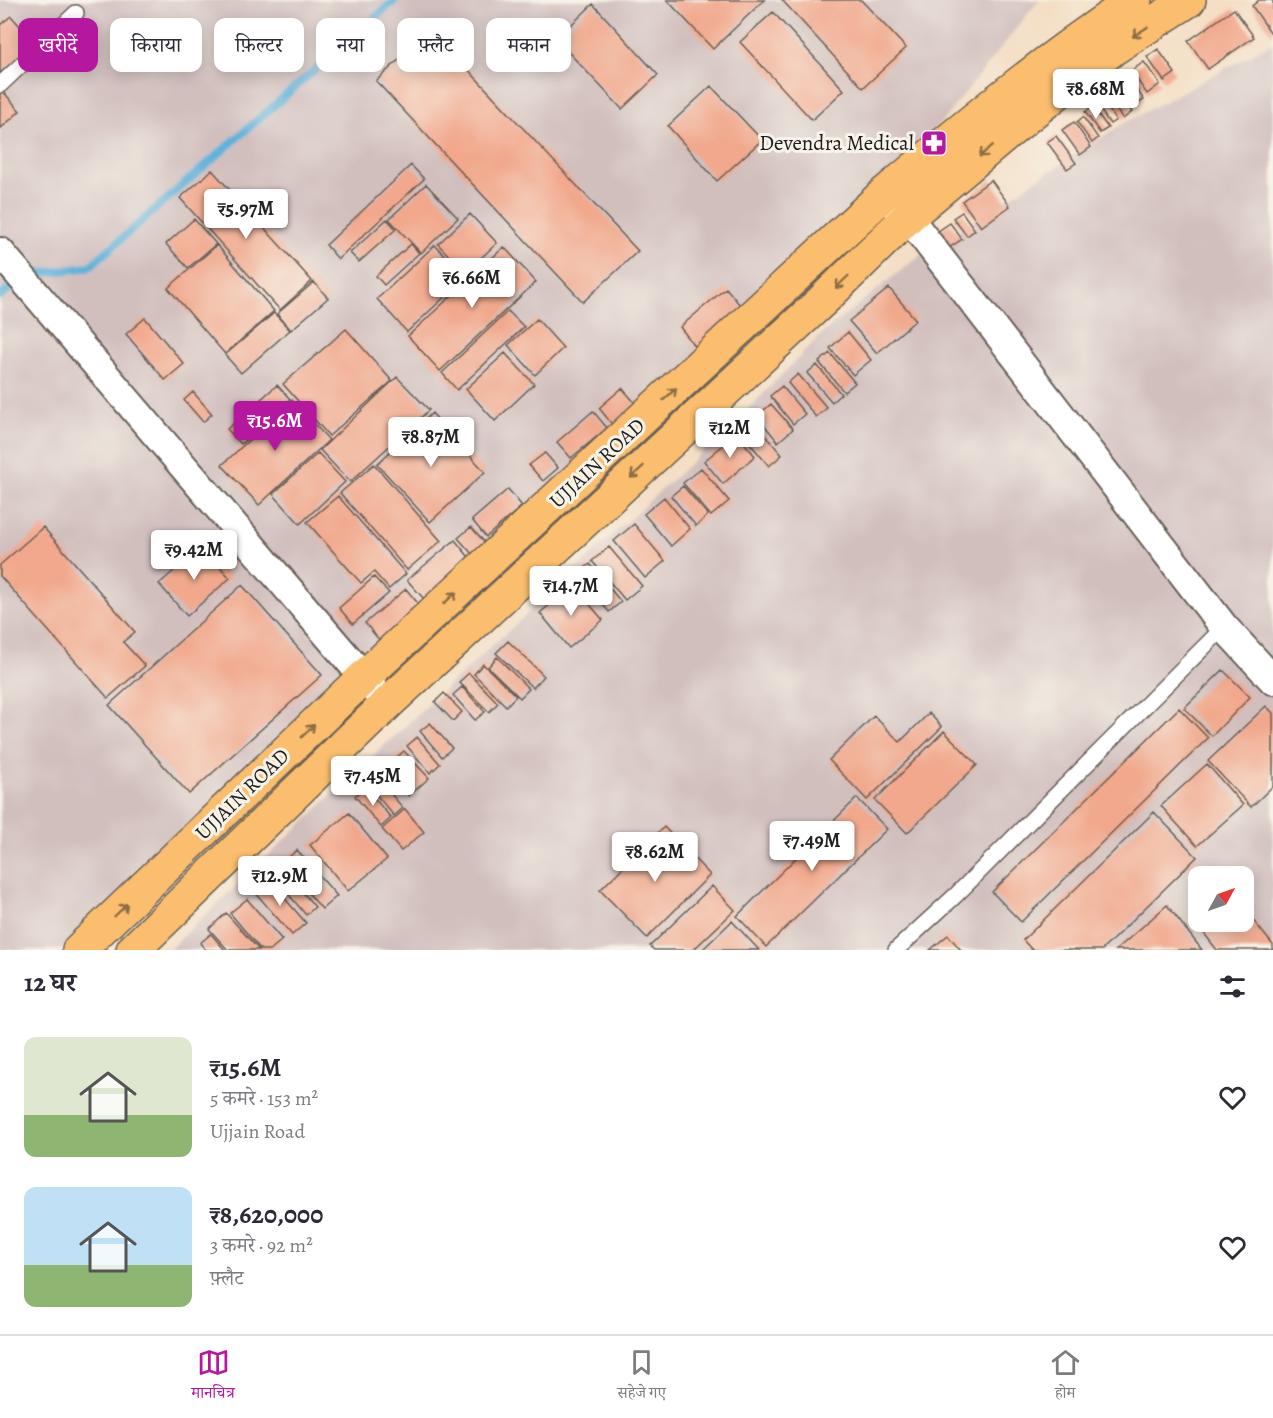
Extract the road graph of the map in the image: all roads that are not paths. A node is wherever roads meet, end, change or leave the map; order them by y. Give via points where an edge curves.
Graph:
1 (1136, 0) edge
2 (1189, 0) edge
3 (76, 13) dead end
4 (0, 85) edge
5 (883, 195) junction
6 (908, 217) junction
7 (0, 252) edge
8 (1224, 627) junction
9 (363, 678) junction
10 (1273, 680) edge
11 (388, 704) junction
12 (79, 950) edge
13 (134, 950) edge
14 (896, 950) edge

1 - 5 main road, UJJAIN ROAD via 1092,28
2 -> 6 main road, UJJAIN ROAD via 1106,55
3 - 4 lane
5 - 6 street
9 -> 5 main road, UJJAIN ROAD
6 - 8 street
6 -> 11 main road, UJJAIN ROAD
7 - 9 street
8 - 10 street
8 - 14 lane
9 - 11 street
12 -> 9 main road, UJJAIN ROAD
11 - 13 main road, UJJAIN ROAD

